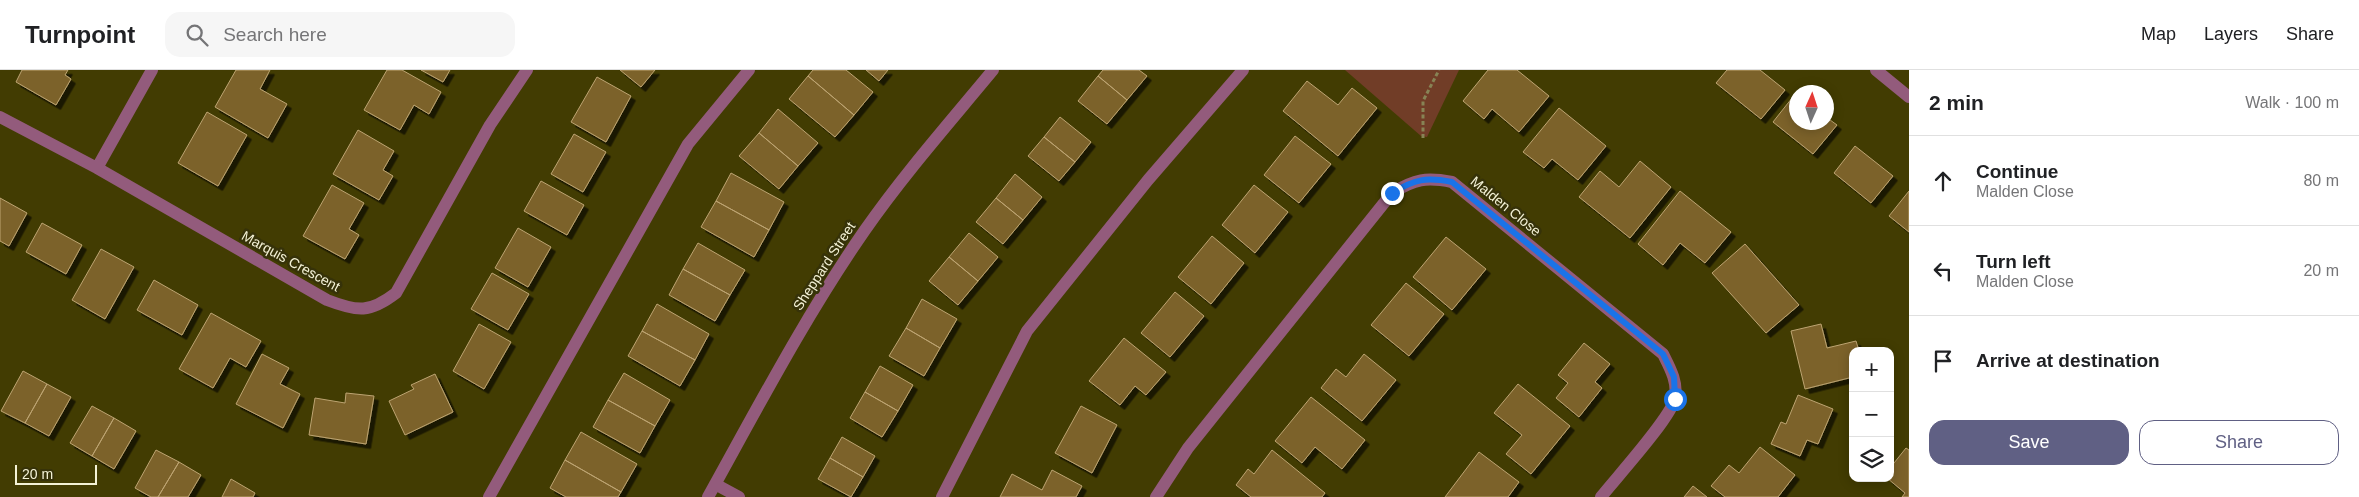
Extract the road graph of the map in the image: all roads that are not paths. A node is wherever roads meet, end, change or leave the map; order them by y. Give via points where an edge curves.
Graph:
1 (152, 70) edge
2 (527, 70) edge
3 (749, 70) edge
4 (993, 70) edge
5 (1244, 70) edge
6 (1876, 70) edge
7 (1909, 97) edge
8 (0, 117) edge
9 (97, 168) junction
10 (716, 484) junction
11 (489, 497) edge
12 (708, 497) edge
13 (739, 497) edge
14 (942, 497) edge
15 (1156, 497) edge
16 (1600, 497) edge

1 - 9 street
2 - 9 street, Marquis Crescent via 490,125 396,293 380,305 365,309 347,308 327,300
3 - 11 street via 688,144
4 - 10 street, Sheppard Street via 865,230 800,332
5 - 14 street via 1148,180 1027,331
6 - 7 street
8 - 9 street, Marquis Crescent
10 - 12 street, Sheppard Street
10 - 13 street
15 - 16 street, Malden Close via 1188,448 1392,193 1408,183 1430,178 1452,182 1663,354 1674,377 1675,399 1665,418

